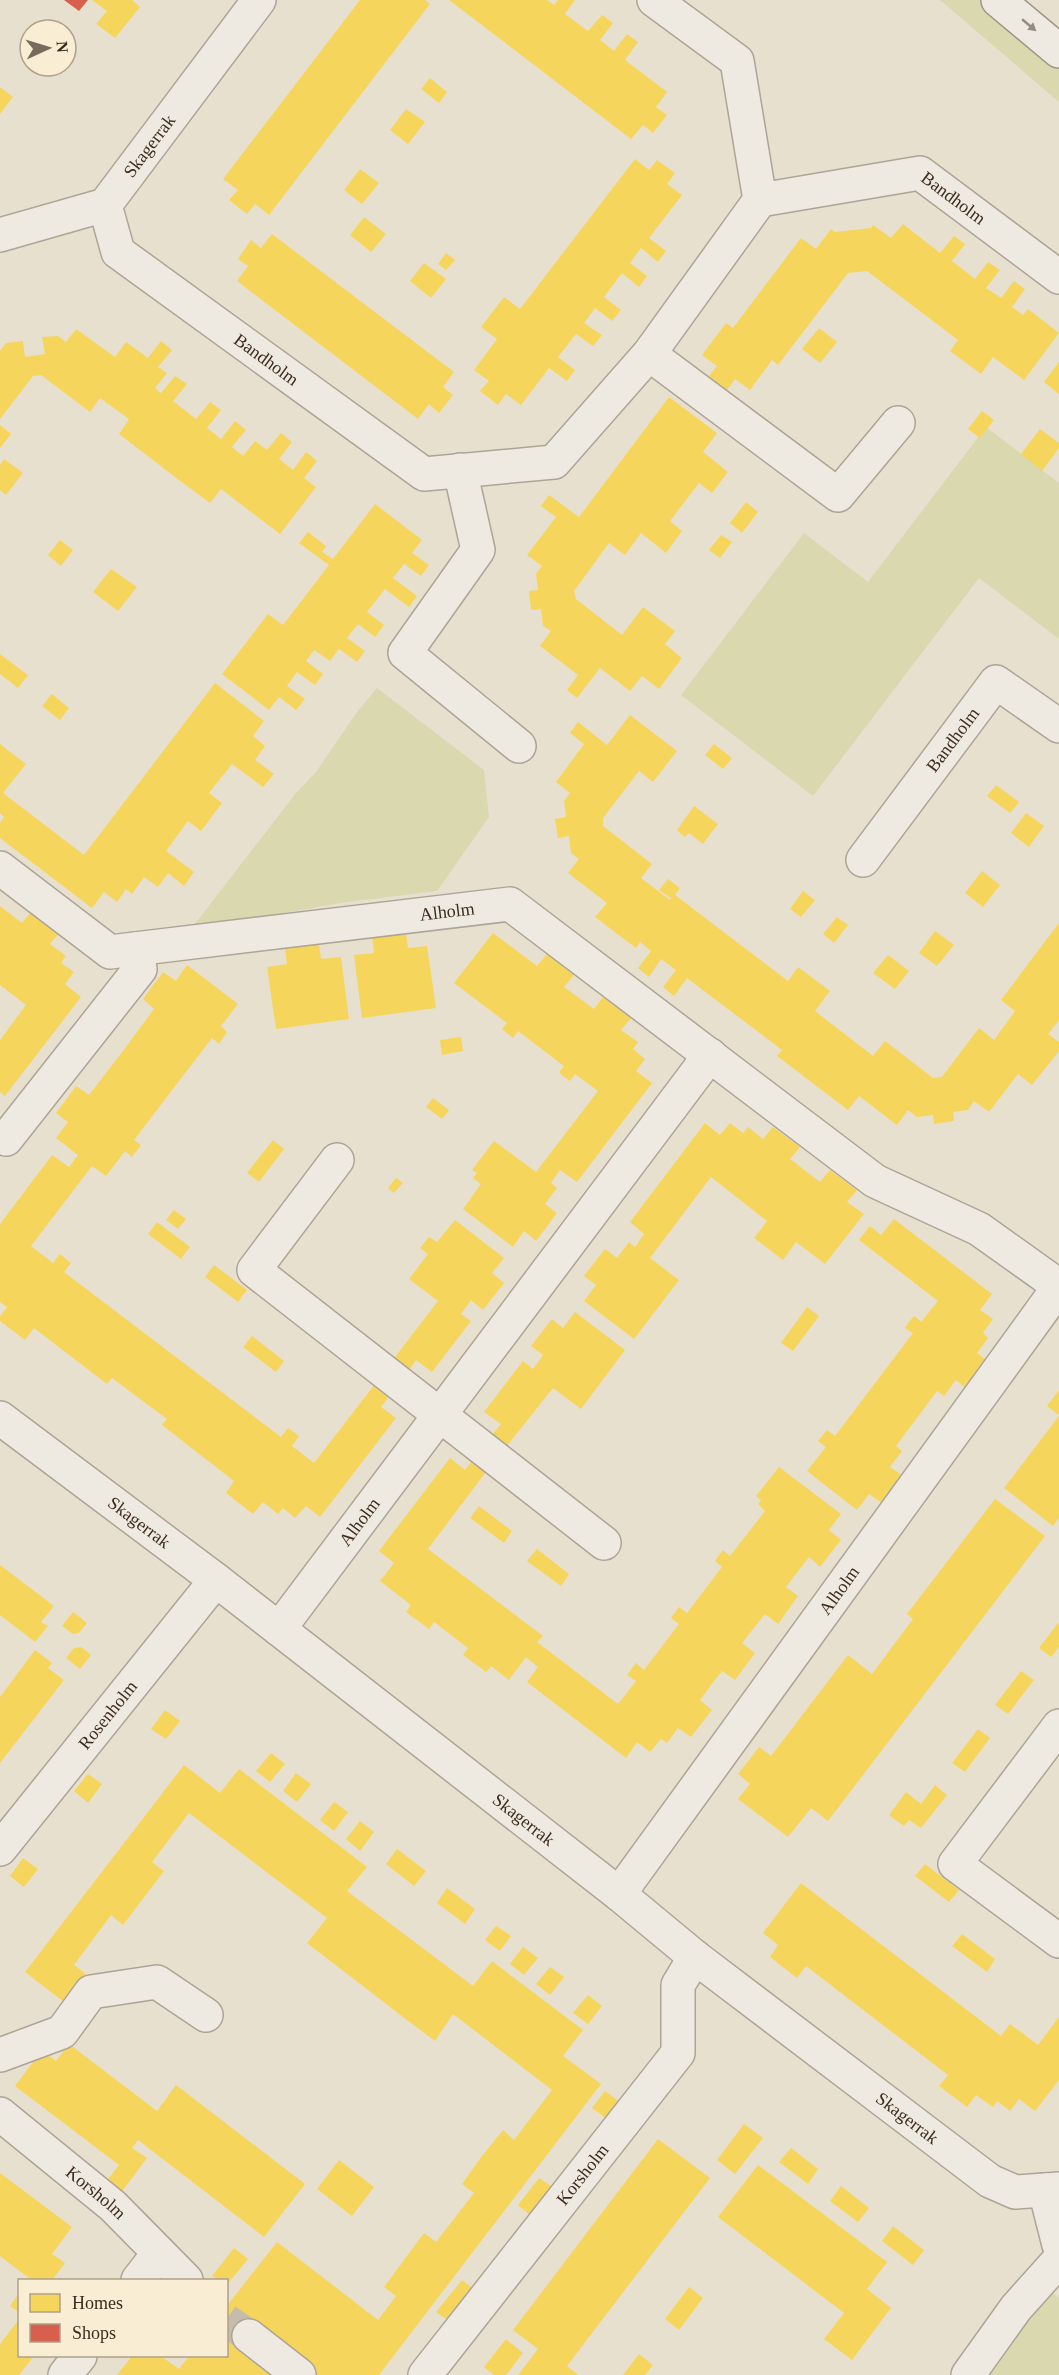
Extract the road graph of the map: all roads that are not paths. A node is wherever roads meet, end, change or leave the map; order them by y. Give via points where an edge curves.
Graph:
1 (260, 0) edge
2 (654, 0) edge
3 (998, 0) edge
4 (1059, 51) edge
5 (760, 200) junction
6 (105, 206) junction
7 (0, 235) edge
8 (1059, 277) edge
9 (649, 354) junction
10 (898, 423) dead end
11 (460, 470) junction
12 (1059, 726) edge
13 (519, 746) dead end
14 (863, 860) dead end
15 (0, 868) edge
16 (136, 949) junction
17 (710, 1055) junction
18 (6, 1139) dead end
19 (337, 1160) dead end
20 (1059, 1287) edge
21 (439, 1416) junction
22 (0, 1418) edge
23 (604, 1543) dead end
24 (216, 1580) junction
25 (279, 1629) junction
26 (1059, 1726) edge
27 (0, 1850) edge
28 (619, 1894) junction
29 (1059, 1941) edge
30 (695, 1957) junction
31 (206, 2015) dead end
32 (0, 2055) edge
33 (0, 2114) edge
34 (1052, 2189) edge
35 (1059, 2245) edge
36 (159, 2253) junction
37 (1059, 2260) edge
38 (139, 2279) edge
39 (185, 2279) edge
40 (249, 2336) tunnel mouth
41 (78, 2357) edge
42 (65, 2375) edge
43 (298, 2375) edge
44 (424, 2375) edge
45 (968, 2375) edge

1 - 6 street, Skagerrak
2 - 5 street via 737,61
3 -> 4 street
5 - 8 street, Bandholm via 920,173
5 - 9 street, Bandholm
6 - 7 street
6 - 11 street, Bandholm via 118,252 424,474
9 - 10 street via 838,495
9 - 11 street, Bandholm via 554,462
11 - 13 street via 478,550 405,653
12 - 14 street, Bandholm via 996,682
15 - 16 street, Alholm via 110,952
16 - 17 street, Alholm via 510,904
16 - 18 street via 140,969
17 - 20 street, Alholm via 875,1181 979,1229
17 - 21 street, Alholm
19 - 21 street via 254,1270
20 - 28 street, Alholm
21 - 23 street
21 - 25 street, Alholm
22 - 24 street, Skagerrak
24 - 25 street, Skagerrak
24 - 27 street, Rosenholm
25 - 28 street, Skagerrak
26 - 29 street via 955,1864
28 - 30 street, Skagerrak
30 - 34 street, Skagerrak via 990,2181 1015,2192
30 - 44 street, Korsholm via 678,1985 678,2053
31 - 32 street via 157,1982 91,1992 62,2032
33 - 36 street, Korsholm via 113,2206
34 - 35 street
36 - 38 street
36 - 39 street, Korsholm
37 - 45 street via 1016,2308
40 - 43 street
41 - 42 street

